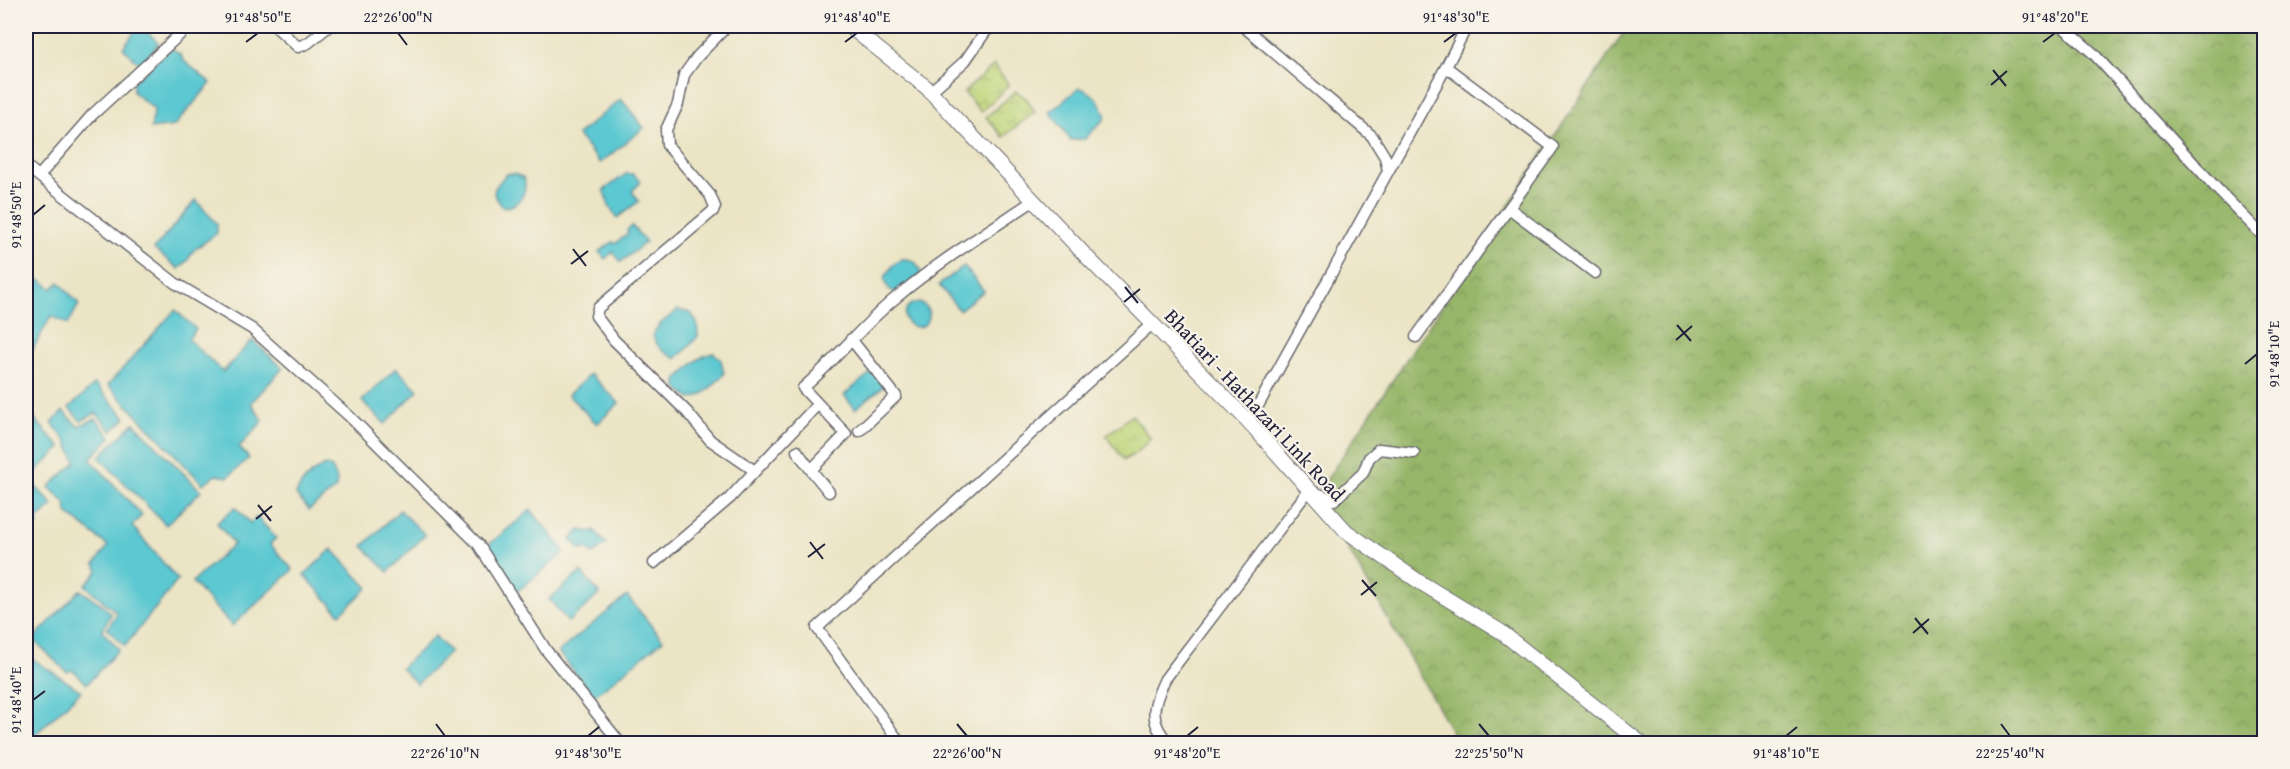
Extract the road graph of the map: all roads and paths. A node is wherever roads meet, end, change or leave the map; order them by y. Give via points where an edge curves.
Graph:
1 (189, 26) edge
2 (275, 26) edge
3 (329, 26) edge
4 (727, 26) edge
5 (993, 26) edge
6 (1243, 26) edge
7 (1467, 26) edge
8 (2062, 26) edge
9 (858, 28) edge
10 (1446, 67) junction
11 (930, 92) junction
12 (26, 166) edge
13 (1388, 171) junction
14 (39, 176) junction
15 (1033, 201) junction
16 (1509, 208) junction
17 (2265, 237) edge
18 (1595, 273) dead end
19 (1152, 324) junction
20 (1416, 337) dead end
21 (851, 339) junction
22 (818, 404) junction
23 (1249, 422) junction
24 (859, 431) dead end
25 (797, 451) dead end
26 (1414, 453) dead end
27 (811, 470) junction
28 (755, 471) junction
29 (1309, 490) junction
30 (830, 492) dead end
31 (654, 564) dead end
32 (621, 744) edge
33 (901, 744) edge
34 (1170, 744) edge
35 (1642, 744) edge

1 - 14 street via 92,115
2 - 3 street via 298,47
4 - 28 street via 684,75 665,140 710,195 715,207 598,308 596,316 710,440
5 - 11 street via 965,60
6 - 13 street via 1372,136 1385,157
7 - 10 street
8 - 17 street
9 - 11 main road, Bhatiari - Hathazari Link Road
10 - 13 street
10 - 16 street via 1553,147
11 - 15 main road, Bhatiari - Hathazari Link Road
12 - 14 street
13 - 23 street
14 - 32 street via 176,283 252,329 349,416 478,544 546,650
15 - 19 main road, Bhatiari - Hathazari Link Road
15 - 21 street via 898,296
16 - 18 street
16 - 20 street
19 - 23 main road, Bhatiari - Hathazari Link Road
19 - 33 street via 817,628
21 - 22 street via 803,388
21 - 24 street via 896,396
22 - 27 street via 846,434
22 - 28 street
23 - 29 main road, Bhatiari - Hathazari Link Road
25 - 27 street
26 - 29 street via 1379,449 1369,458 1363,473 1334,500
27 - 30 street
28 - 31 street
29 - 34 street via 1165,679 1154,701 1155,722
29 - 35 main road, Bhatiari - Hathazari Link Road via 1352,536 1500,631

